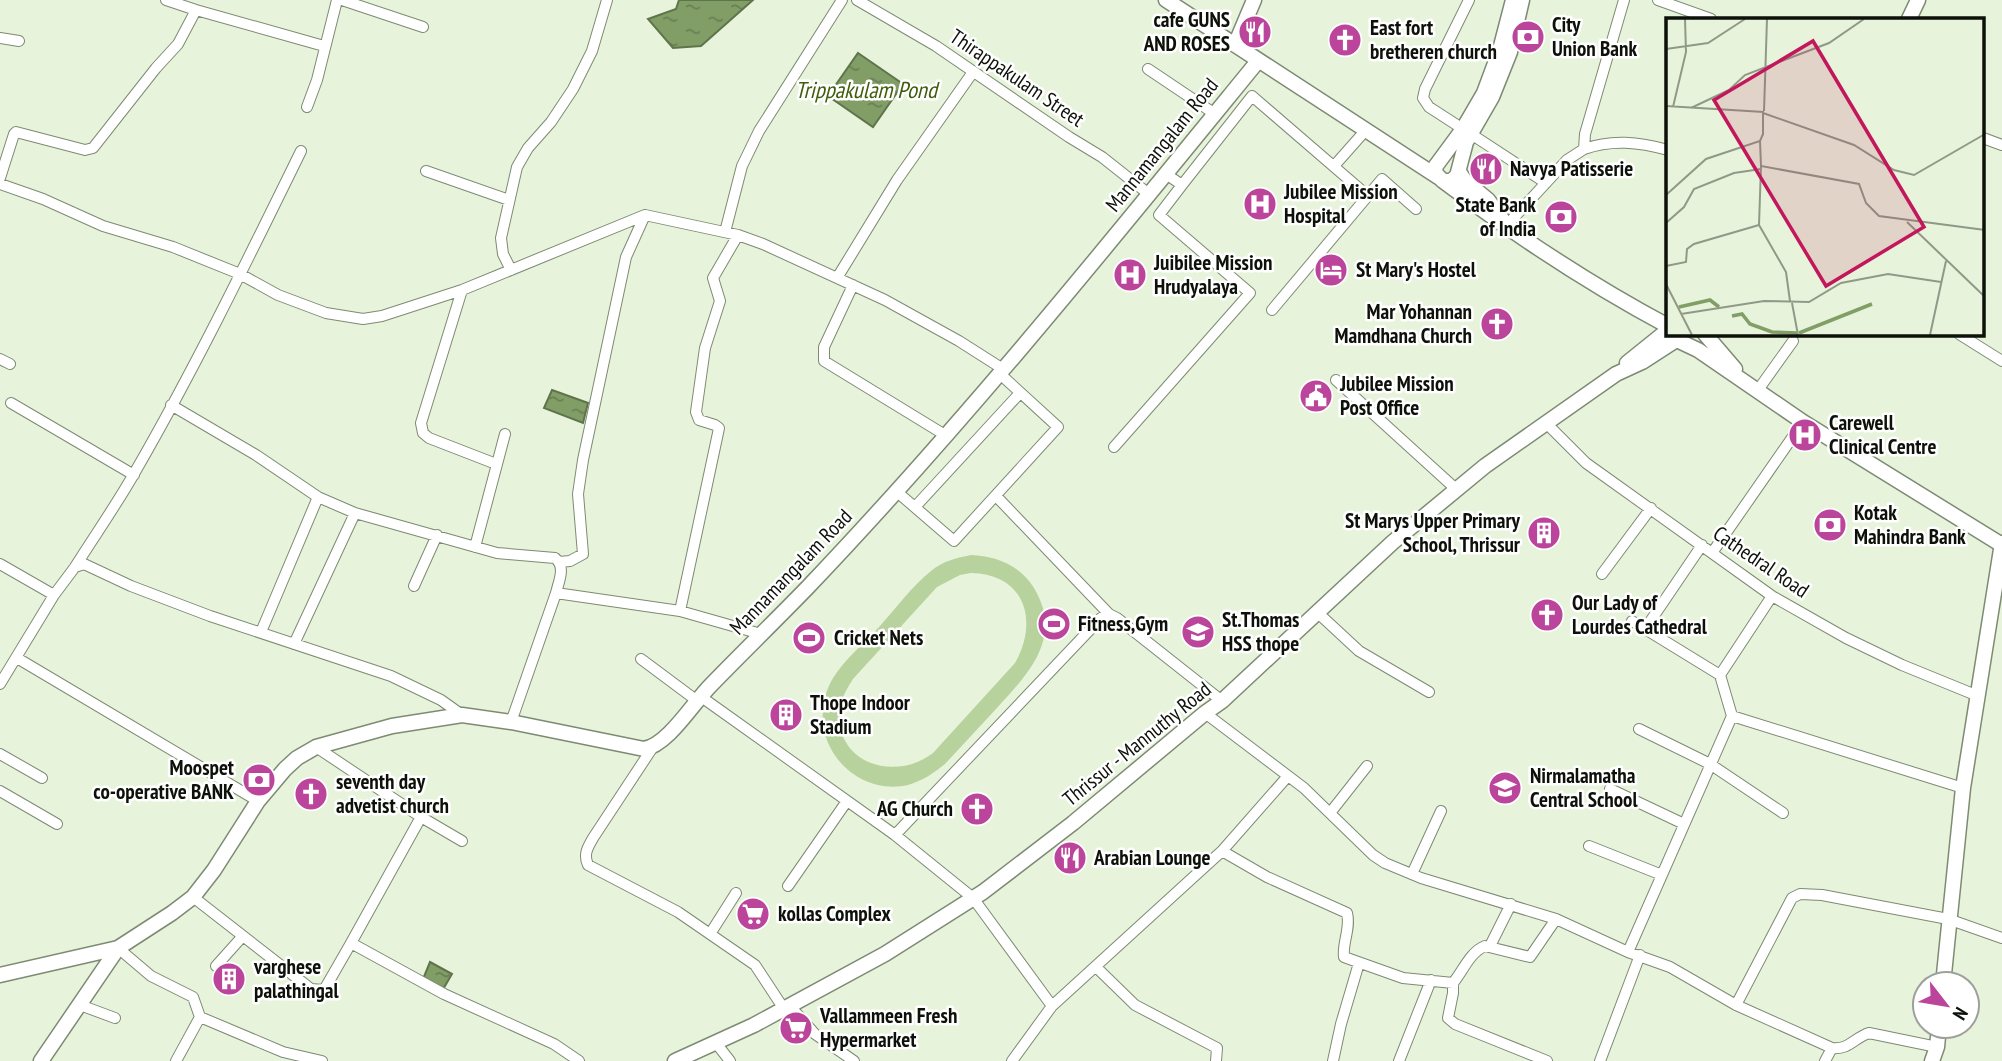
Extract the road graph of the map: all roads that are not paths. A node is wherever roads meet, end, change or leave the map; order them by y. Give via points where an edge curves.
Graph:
1 (166, 0) edge
2 (340, 0) edge
3 (607, 0) edge
4 (842, 0) edge
5 (857, 0) edge
6 (1166, 0) edge
7 (1254, 0) edge
8 (1469, 0) edge
9 (1513, 0) edge
10 (1522, 0) edge
11 (1624, 0) edge
12 (1658, 0) edge
13 (1918, 0) edge
14 (195, 10) junction
15 (1708, 18) edge
16 (1909, 18) edge
17 (423, 27) dead end
18 (0, 38) edge
19 (19, 41) dead end
20 (1235, 45) junction
21 (324, 46) junction
22 (1258, 61) junction
23 (1148, 69) dead end
24 (973, 72) junction
25 (307, 107) dead end
26 (1215, 114) junction
27 (1365, 131) junction
28 (1467, 131) junction
29 (1984, 138) edge
30 (2002, 145) edge
31 (1393, 149) junction
32 (1584, 149) junction
33 (1666, 150) edge
34 (301, 151) dead end
35 (1438, 161) junction
36 (1334, 166) junction
37 (1459, 170) junction
38 (426, 171) dead end
39 (1166, 174) junction
40 (0, 178) edge
41 (1440, 179) junction
42 (1546, 183) junction
43 (0, 184) edge
44 (1182, 185) junction
45 (1150, 195) junction
46 (1368, 196) junction
47 (509, 200) junction
48 (1416, 209) dead end
49 (645, 215) junction
50 (1507, 225) junction
51 (725, 232) junction
52 (738, 235) junction
53 (511, 270) junction
54 (240, 274) junction
55 (837, 278) junction
56 (1594, 282) junction
57 (853, 285) junction
58 (462, 290) junction
59 (1272, 310) dead end
60 (1666, 313) edge
61 (1666, 330) edge
62 (1670, 336) edge
63 (1676, 336) edge
64 (1678, 336) edge
65 (1695, 336) edge
66 (1707, 336) edge
67 (1962, 336) edge
68 (1793, 341) dead end
69 (0, 359) edge
70 (2002, 361) edge
71 (10, 364) dead end
72 (1001, 371) junction
73 (1742, 378) junction
74 (1336, 380) dead end
75 (1758, 390) junction
76 (1020, 393) junction
77 (11, 403) dead end
78 (172, 405) junction
79 (1803, 422) junction
80 (1546, 423) junction
81 (505, 434) dead end
82 (945, 435) junction
83 (1114, 447) dead end
84 (491, 462) dead end
85 (134, 475) junction
86 (1457, 490) junction
87 (896, 491) junction
88 (996, 496) junction
89 (318, 497) junction
90 (915, 507) junction
91 (1651, 508) junction
92 (355, 513) junction
93 (438, 535) junction
94 (2002, 544) edge
95 (1702, 545) junction
96 (475, 547) junction
97 (1712, 553) junction
98 (559, 562) junction
99 (0, 564) edge
100 (75, 566) junction
101 (1602, 574) dead end
102 (414, 586) dead end
103 (555, 593) junction
104 (54, 595) junction
105 (1772, 596) junction
106 (680, 611) junction
107 (1318, 613) junction
108 (1109, 614) junction
109 (1632, 621) dead end
110 (1645, 629) junction
111 (261, 632) junction
112 (761, 635) junction
113 (294, 644) junction
114 (17, 658) junction
115 (640, 659) dead end
116 (1720, 675) junction
117 (0, 684) edge
118 (1429, 692) dead end
119 (1978, 696) junction
120 (698, 698) junction
121 (1222, 701) junction
122 (1205, 713) junction
123 (461, 715) junction
124 (1732, 716) junction
125 (511, 722) junction
126 (1639, 729) dead end
127 (316, 747) junction
128 (653, 747) junction
129 (0, 754) edge
130 (1710, 764) junction
131 (1367, 766) dead end
132 (1288, 776) junction
133 (42, 778) dead end
134 (1963, 788) junction
135 (1610, 789) dead end
136 (0, 791) edge
137 (258, 802) junction
138 (848, 802) junction
139 (1441, 811) dead end
140 (1330, 813) junction
141 (1783, 813) dead end
142 (421, 817) junction
143 (57, 824) dead end
144 (1684, 824) junction
145 (895, 835) junction
146 (462, 841) dead end
147 (1589, 846) dead end
148 (1222, 851) junction
149 (1412, 874) junction
150 (1662, 875) junction
151 (788, 886) dead end
152 (737, 893) dead end
153 (193, 897) junction
154 (973, 898) junction
155 (1511, 904) junction
156 (1556, 919) junction
157 (1948, 919) junction
158 (710, 934) junction
159 (242, 937) junction
160 (2002, 937) edge
161 (351, 943) junction
162 (1490, 946) junction
163 (118, 948) junction
164 (1628, 952) junction
165 (1640, 955) junction
166 (1359, 963) junction
167 (216, 966) dead end
168 (1096, 967) junction
169 (1944, 970) edge
170 (0, 975) edge
171 (1431, 980) junction
172 (1453, 983) junction
173 (80, 1005) junction
174 (1736, 1005) junction
175 (1052, 1006) junction
176 (787, 1007) junction
177 (200, 1017) junction
178 (115, 1018) dead end
179 (716, 1043) junction
180 (1832, 1048) junction
181 (1935, 1054) edge
182 (281, 1056) edge
183 (692, 1058) edge
184 (41, 1061) edge
185 (176, 1061) edge
186 (322, 1061) edge
187 (579, 1061) edge
188 (675, 1061) edge
189 (730, 1061) edge
190 (854, 1061) edge
191 (1012, 1061) edge
192 (1216, 1061) edge
193 (1333, 1061) edge
194 (1399, 1061) edge
195 (1545, 1061) edge
196 (1600, 1061) edge
197 (1825, 1061) edge

1 - 14 street
2 - 17 street
2 - 21 street
3 - 47 street via 592,51 551,122 517,167
4 - 51 street via 759,131 742,166
5 - 24 street, Thirappakulam Street
6 - 20 main road
7 - 20 main road
8 - 28 street via 1423,98 1429,107
9 - 28 main road via 1500,50
10 - 28 main road via 1510,52 1492,97
11 - 32 street
12 - 15 street
13 - 16 main road
14 - 21 street
14 - 40 street via 178,44 93,148 85,150 16,132
18 - 19 street
20 - 22 main road
21 - 25 street
22 - 26 main road, Mannamangalam Road
22 - 27 main road
23 - 26 street
24 - 45 street, Thirappakulam Street via 1102,157
24 - 55 street via 897,180
26 - 39 main road, Mannamangalam Road
27 - 31 main road
27 - 36 street
28 - 35 main road
28 - 37 main road
28 - 42 street
29 - 30 street
31 - 35 main road
31 - 41 main road
32 - 33 street via 1628,142
32 - 42 street
34 - 54 street
35 - 37 main road via 1450,158
35 - 41 main road via 1435,170
36 - 44 street via 1252,96
36 - 46 street
37 - 41 main road via 1451,181
37 - 50 main road
38 - 47 street
39 - 44 street
39 - 45 main road, Mannamangalam Road
41 - 50 main road
42 - 50 street
43 - 54 street
44 - 83 street via 1159,215 1250,293
45 - 72 main road, Mannamangalam Road
46 - 48 street via 1382,179
46 - 59 street
47 - 53 street via 501,238
49 - 51 street
49 - 53 street
49 - 98 street via 626,257 583,460 578,494 583,554
50 - 56 main road
51 - 52 street
52 - 55 street
52 - 106 street via 713,278 720,301 705,348 696,412 699,420 719,428
53 - 58 street
54 - 58 street via 326,313 363,319
54 - 78 street
55 - 57 street
56 - 60 main road
56 - 61 main road
57 - 72 street via 940,330
57 - 82 street via 824,346 824,360
58 - 84 street via 421,424 429,438
62 - 80 main road, Thrissur - Mannuthy Road
63 - 73 main road
64 - 65 main road, Thrissur - Mannuthy Road via 1690,341
66 - 73 main road
67 - 70 street
68 - 75 street
69 - 71 street
72 - 76 street
72 - 82 main road, Mannamangalam Road
73 - 75 main road
74 - 86 street
75 - 79 main road
76 - 88 street via 1058,427
76 - 90 street
77 - 85 street
78 - 85 street
78 - 89 street
79 - 94 main road
79 - 97 street
80 - 86 main road, Thrissur - Mannuthy Road
80 - 91 street, Cathedral Road via 1586,463
81 - 96 street
82 - 87 main road, Mannamangalam Road
85 - 100 street
86 - 107 main road, Thrissur - Mannuthy Road
87 - 90 street
87 - 112 main road, Mannamangalam Road
88 - 90 street via 954,541
88 - 108 street
89 - 92 street
89 - 111 street
91 - 95 street, Cathedral Road
91 - 101 street
92 - 93 street
92 - 113 street
93 - 96 street
93 - 102 street
94 - 119 main road
95 - 97 street, Cathedral Road
95 - 110 street
96 - 98 street
97 - 105 street, Cathedral Road
98 - 103 street via 562,570
99 - 104 street
100 - 104 street
100 - 111 street via 91,566 131,586
103 - 106 street
103 - 125 street
104 - 114 street
105 - 116 street
105 - 119 street, Cathedral Road via 1846,638
106 - 112 street
107 - 118 street via 1359,651
107 - 121 main road, Thrissur - Mannuthy Road
108 - 121 street
108 - 145 street
109 - 110 street
110 - 116 street
111 - 113 street
112 - 120 main road, Mannamangalam Road
113 - 123 street via 391,676
114 - 117 street
114 - 137 street
115 - 120 street
116 - 124 street
119 - 134 main road
120 - 128 main road, Mannamangalam Road
120 - 138 street
121 - 122 main road, Thrissur - Mannuthy Road
122 - 132 street
122 - 154 main road, Thrissur - Mannuthy Road via 1073,823
123 - 125 main road
123 - 127 main road via 392,726
124 - 130 street
124 - 134 street
125 - 128 main road via 644,749
126 - 130 street
127 - 137 main road via 297,758
127 - 142 street
128 - 158 street via 593,838 585,859 588,865
129 - 133 street
130 - 141 street
130 - 144 street
131 - 140 street
132 - 140 street
132 - 148 street
134 - 157 main road
135 - 144 street
136 - 143 street
137 - 153 main road
138 - 145 street
138 - 151 street
139 - 149 street
140 - 149 street via 1373,855
142 - 146 street
142 - 161 street
144 - 150 street
145 - 154 street
147 - 150 street
148 - 166 street via 1347,914 1343,954
148 - 168 street
149 - 155 street
150 - 164 street
152 - 158 street
153 - 159 street
153 - 163 main road
154 - 175 street
154 - 176 main road, Thrissur - Mannuthy Road via 886,954
155 - 156 street
155 - 162 street
156 - 162 street via 1530,957
156 - 164 street
157 - 160 street
157 - 169 main road
157 - 174 street via 1800,894 1792,898
158 - 176 street via 755,965
159 - 161 street via 318,991 324,990
159 - 167 street
161 - 187 street via 444,995 554,1044
162 - 172 street via 1478,949
163 - 170 main road
163 - 173 main road
163 - 177 street via 151,976 193,997
164 - 165 street
165 - 174 street via 1671,967
165 - 196 street
166 - 171 street via 1404,978
166 - 193 street
168 - 175 street
168 - 192 street via 1135,1004 1217,1048
171 - 172 street
171 - 194 street
172 - 195 street via 1448,1018 1455,1024
173 - 178 street
173 - 184 main road
174 - 180 street
175 - 191 street
176 - 179 main road, Thrissur - Mannuthy Road
176 - 190 street
177 - 182 street
177 - 185 street
179 - 183 main road, Thrissur - Mannuthy Road
179 - 189 street
180 - 181 street via 1852,1045 1869,1033
180 - 197 street
182 - 186 street
183 - 188 main road, Thrissur - Mannuthy Road

